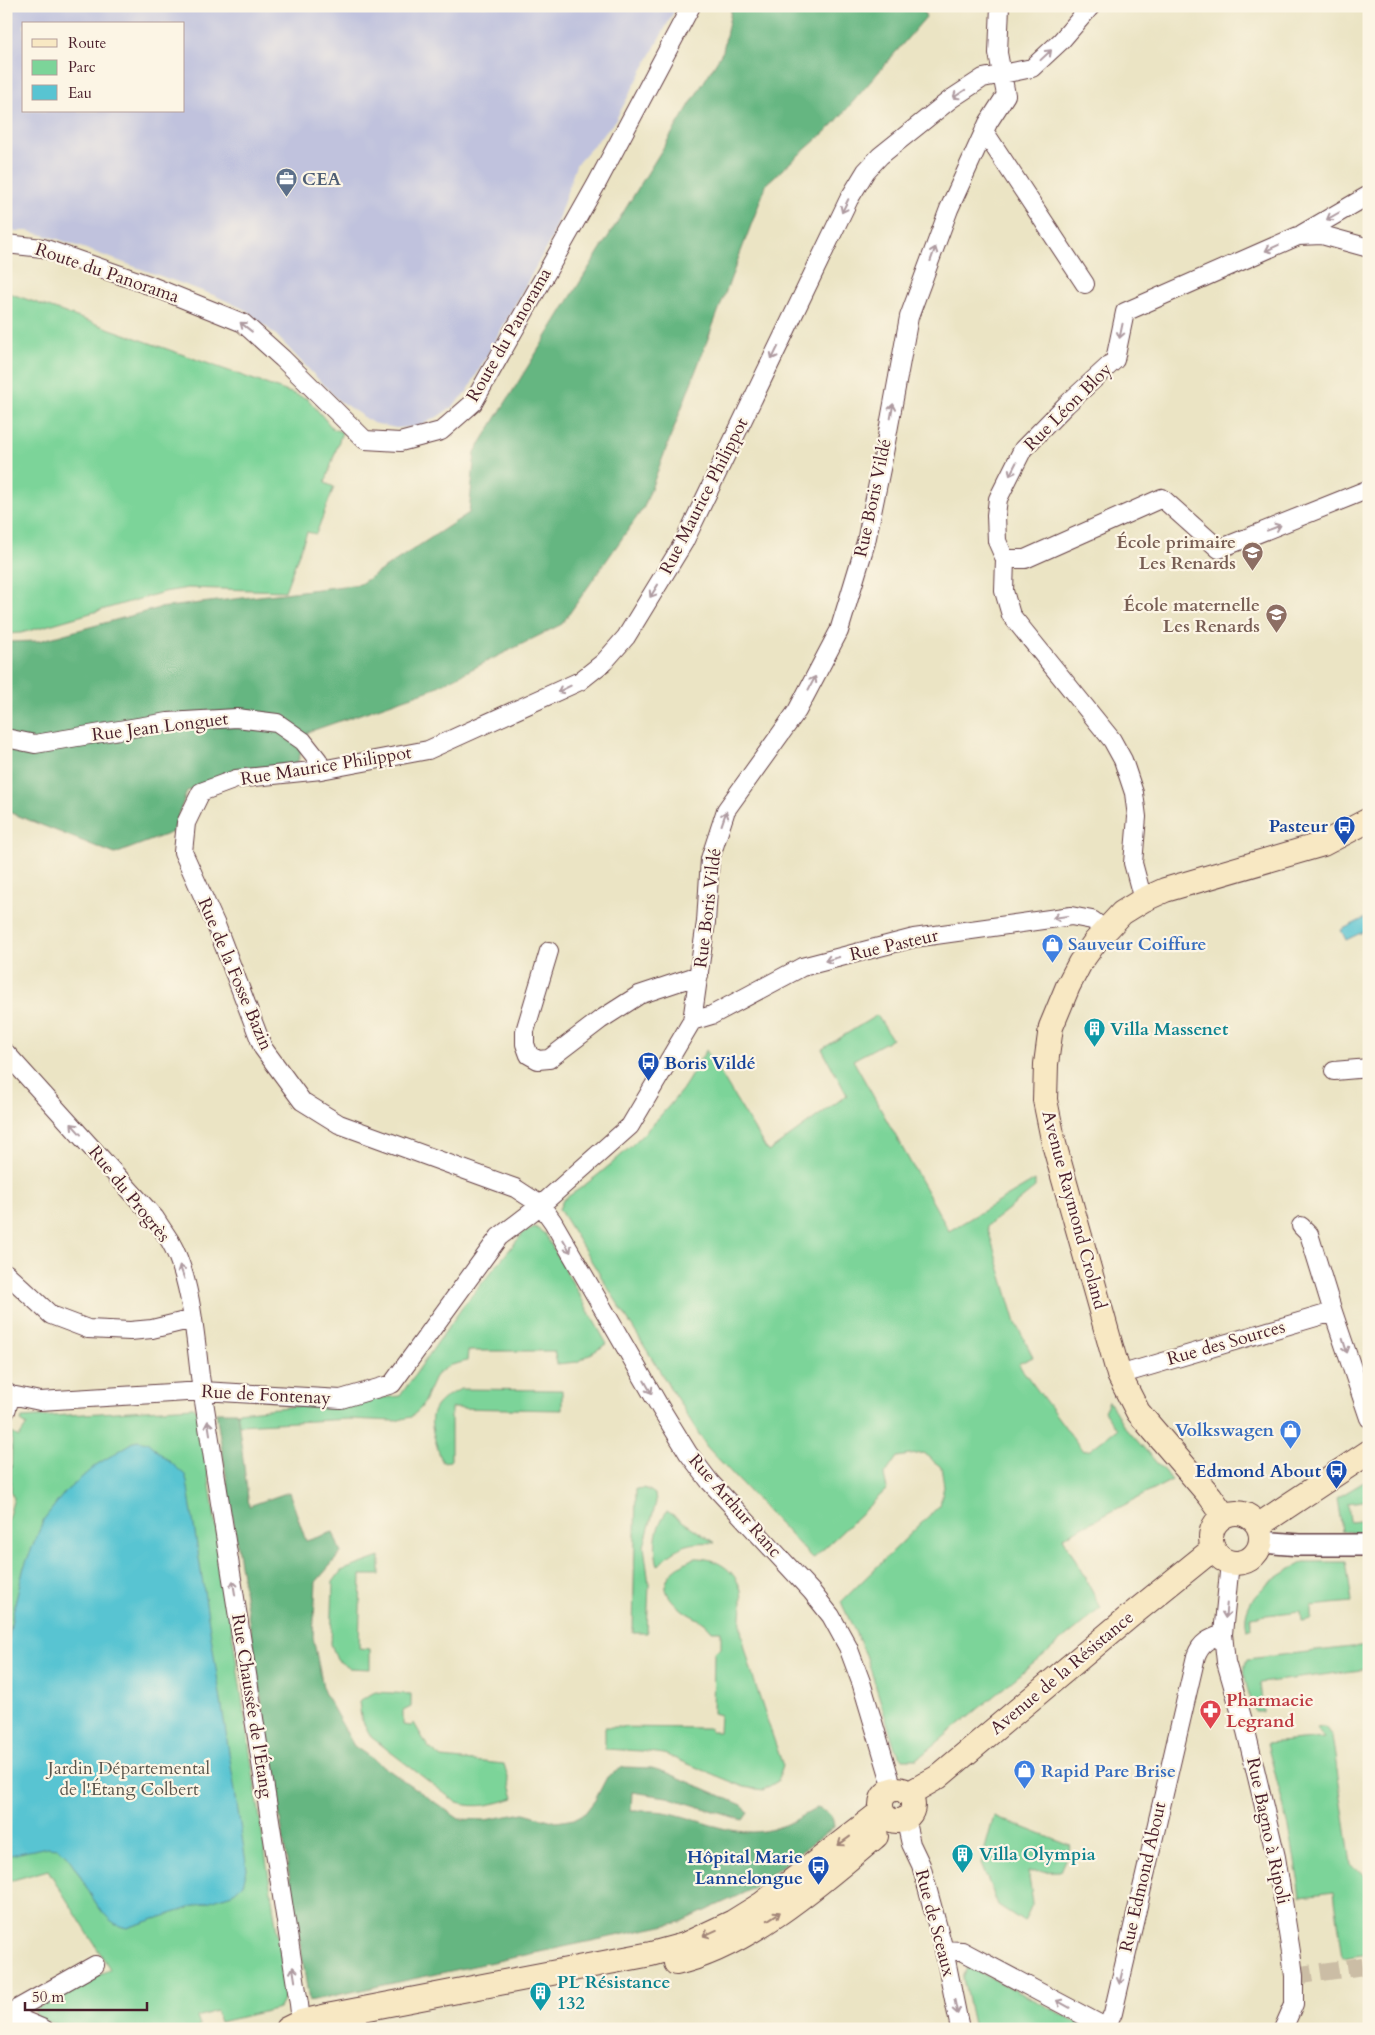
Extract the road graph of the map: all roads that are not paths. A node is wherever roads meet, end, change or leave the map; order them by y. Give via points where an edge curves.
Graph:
1 (691, 6) edge
2 (1000, 6) edge
3 (1090, 6) edge
4 (1003, 74) junction
5 (984, 131) junction
6 (1369, 196) edge
7 (1298, 236) junction
8 (6, 244) edge
9 (1369, 248) edge
10 (1086, 284) dead end
11 (1369, 489) edge
12 (1005, 559) junction
13 (6, 738) edge
14 (321, 770) junction
15 (201, 792) joint
16 (1369, 820) edge
17 (1143, 900) junction
18 (1105, 930) junction
19 (548, 951) dead end
20 (699, 975) junction
21 (692, 1021) junction
22 (6, 1053) edge
23 (1369, 1068) edge
24 (1334, 1071) dead end
25 (540, 1205) junction
26 (1301, 1226) dead end
27 (6, 1273) edge
28 (1333, 1312) junction
29 (193, 1319) junction
30 (1120, 1375) junction
31 (203, 1391) junction
32 (8, 1399) edge
33 (1369, 1418) edge
34 (1369, 1452) edge
35 (1224, 1516) junction
36 (1260, 1534) junction
37 (1369, 1545) edge
38 (1222, 1555) junction
39 (1223, 1634) junction
40 (901, 1791) junction
41 (894, 1816) junction
42 (944, 1950) junction
43 (95, 1965) dead end
44 (7, 2014) edge
45 (295, 2026) edge
46 (1107, 2028) edge
47 (44, 2029) edge
48 (340, 2029) edge
49 (960, 2029) edge
50 (1283, 2029) edge

1 -> 8 street, Route du Panorama via 596,185 472,403 441,431 400,442 365,440 243,323 149,285 43,248
2 - 4 street, Rue Boris Vildé via 998,53
4 -> 3 street via 1032,68 1061,41
4 - 5 street, Rue Boris Vildé via 1006,94
4 -> 14 street, Rue Maurice Philippot via 983,78 956,95 866,171 848,199 684,542 626,637 604,662 580,681 428,750
5 - 10 street
20 -> 5 street, Rue Boris Vildé via 710,859 726,810 797,711 839,631 866,542 909,317
6 -> 7 street
7 - 9 street, Rue Léon Bloy via 1322,235
7 -> 12 street, Rue Léon Bloy via 1125,312 1115,360 1023,449 998,499 997,541
12 -> 11 street via 1025,559 1162,498 1218,549
12 - 17 street via 1004,591 1011,615 1112,740 1122,760 1134,794 1137,817 1134,864
13 - 14 street, Rue Jean Longuet via 35,744 168,722 237,718 277,723 304,741
14 - 15 street, Rue Maurice Philippot via 236,778
15 - 25 street, Rue de la Fosse Bazin via 186,823 183,852 216,925 263,1048 302,1101 339,1124 515,1188
16 - 17 main road, Avenue Raymond Croland via 1323,844 1165,890
17 - 18 main road, Avenue Raymond Croland via 1122,913
18 -> 21 street, Rue Pasteur via 1092,920 1071,916 914,938 802,967 712,1015
18 - 30 main road, Avenue Raymond Croland via 1068,986 1051,1028 1045,1100 1054,1144
19 - 20 street via 526,1031 525,1044 529,1055 538,1060 549,1059 600,1020 640,995
20 - 21 street, Rue Boris Vildé
21 - 25 street, Rue de Fontenay via 630,1126
29 -> 22 street, Rue du Progrès via 185,1279 171,1242 155,1218
23 - 24 street
25 - 31 street, Rue de Fontenay via 499,1237 392,1384 341,1399
25 -> 40 street, Rue Arthur Ranc via 699,1469 831,1616 848,1648
26 - 28 street via 1309,1234
27 - 29 street via 52,1315 88,1329 152,1329
28 - 30 street, Rue des Sources
28 -> 33 street
29 - 31 street, Rue du Progrès
30 - 35 main road, Avenue Raymond Croland via 1138,1412
31 - 32 street, Rue de Fontenay via 40,1401
45 -> 31 street, Rue Chaussée de l'Étang
34 - 36 main road
35 - 36 main road via 1247,1515
35 - 38 main road via 1218,1520 1211,1534
36 - 37 street via 1300,1545
36 - 38 main road via 1258,1550 1246,1561
38 -> 39 street
38 - 40 main road, Avenue de la Résistance via 1130,1616 938,1777
39 -> 46 street, Rue Edmond About via 1206,1640 1196,1656
39 - 50 street, Rue Bagno à Ripoli via 1226,1662 1276,1857 1291,1952 1294,2004
40 - 41 main road via 884,1795 880,1805
41 - 42 street, Rue de Sceaux via 921,1865
41 -> 45 main road via 733,1922 684,1945
48 -> 41 main road via 683,1961 712,1951 778,1914
46 -> 42 street via 962,1950
42 -> 49 street, Rue de Sceaux
43 - 44 street
44 - 47 street

